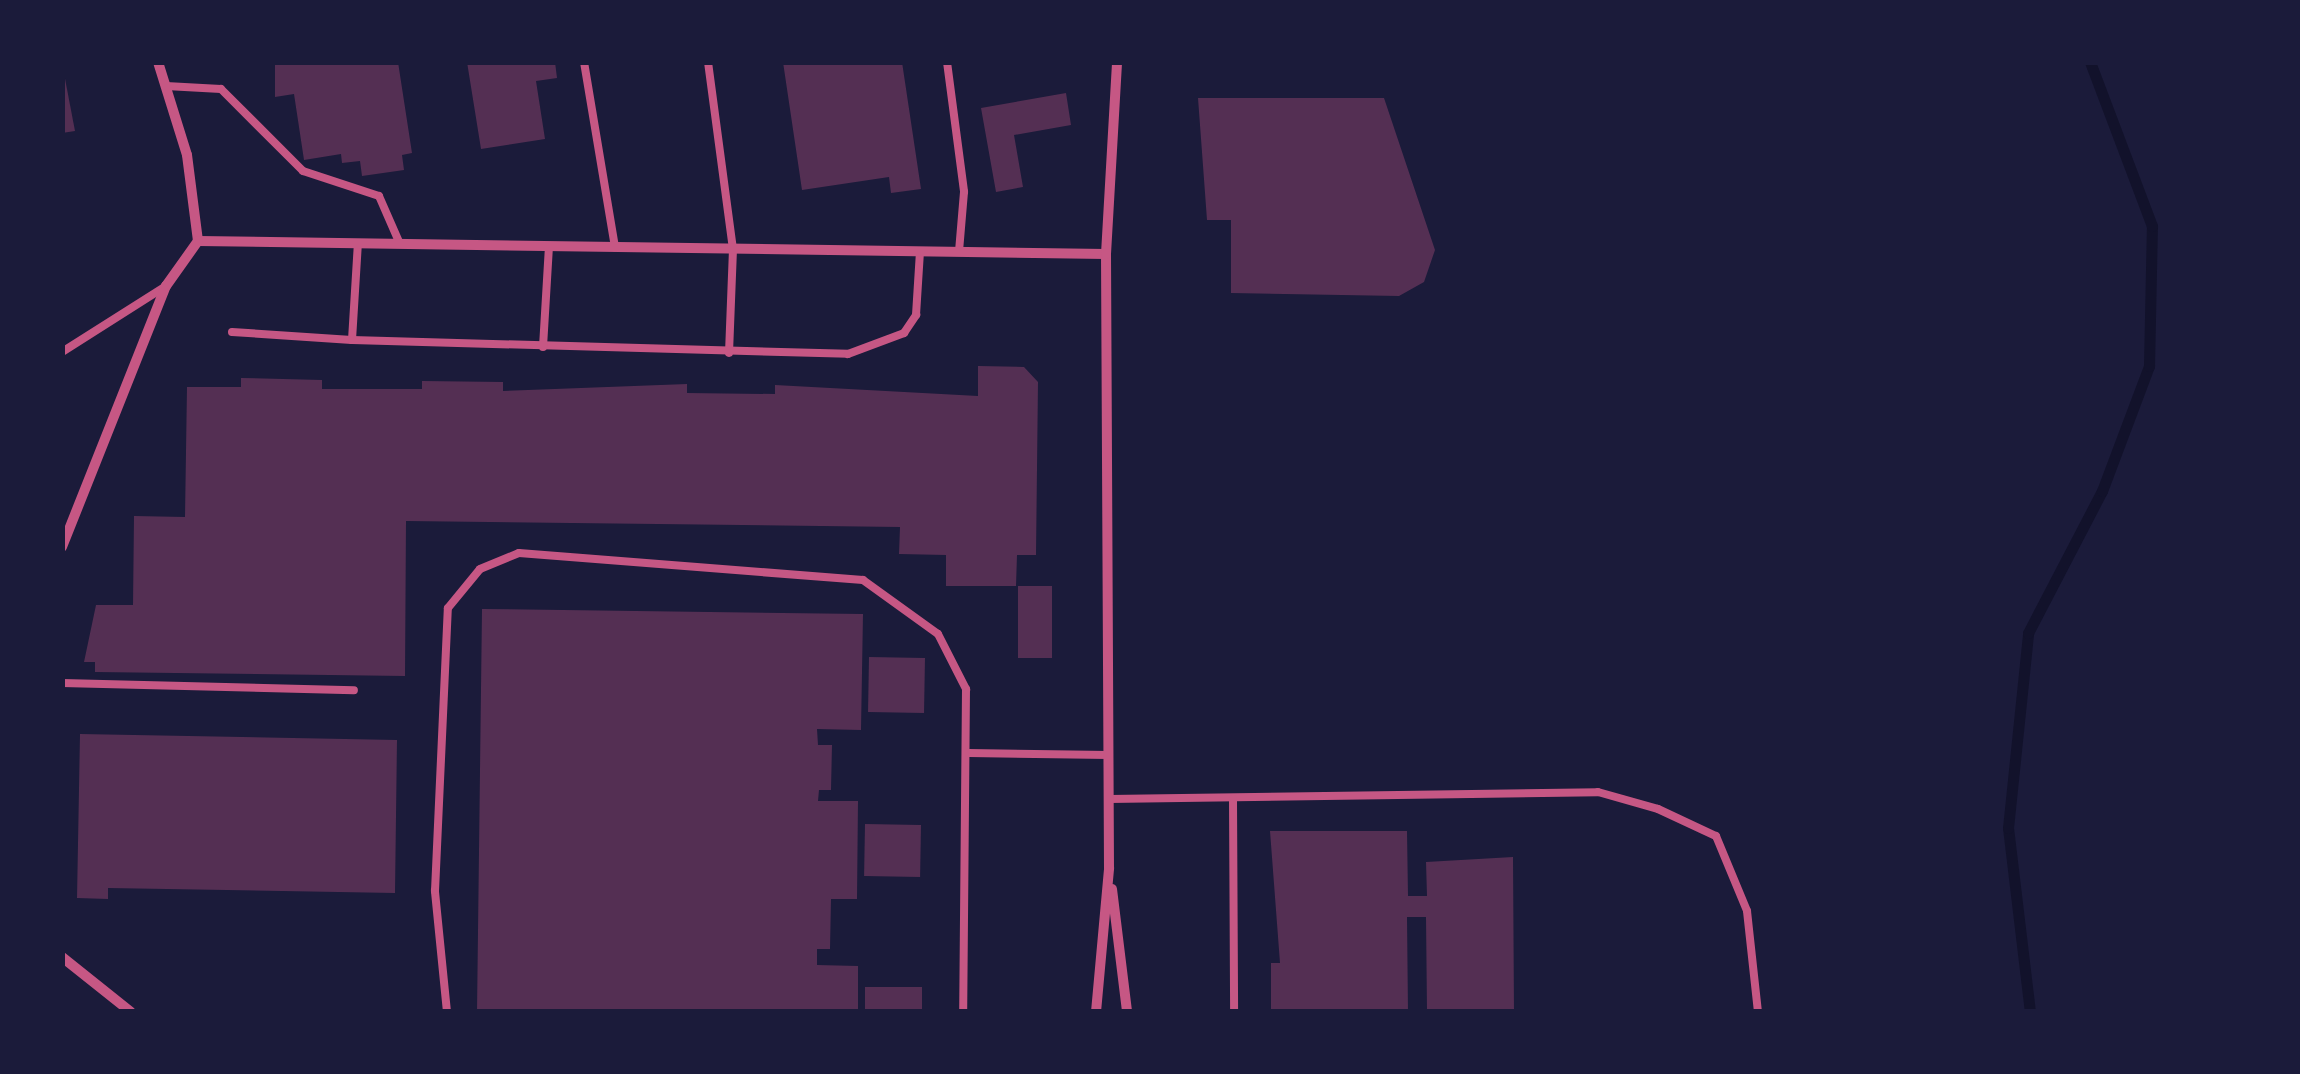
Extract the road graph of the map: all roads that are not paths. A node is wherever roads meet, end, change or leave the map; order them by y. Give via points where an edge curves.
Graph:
1 (158, 62) edge
2 (584, 62) edge
3 (708, 62) edge
4 (948, 62) edge
5 (1118, 62) edge
6 (166, 86) junction
7 (198, 241) junction
8 (358, 243) junction
9 (400, 244) junction
10 (550, 246) junction
11 (615, 247) junction
12 (733, 249) junction
13 (920, 252) junction
14 (959, 252) junction
15 (1106, 254) junction
16 (166, 286) junction
17 (232, 332) dead end
18 (352, 340) junction
19 (64, 347) edge
20 (543, 347) junction
21 (730, 352) junction
22 (62, 547) edge
23 (62, 683) edge
24 (354, 690) dead end
25 (969, 754) junction
26 (1109, 756) junction
27 (1109, 799) junction
28 (1233, 799) junction
29 (1109, 868) junction
30 (62, 957) edge
31 (131, 1012) edge
32 (447, 1012) edge
33 (964, 1012) edge
34 (1096, 1012) edge
35 (1126, 1012) edge
36 (1234, 1012) edge
37 (1758, 1012) edge

1 - 6 street
2 - 11 lane
3 - 12 lane
4 - 14 lane via 964,192
5 - 15 street
6 - 7 street via 187,155
6 - 9 lane via 220,89 303,171 379,196
7 - 8 street
7 - 16 street
8 - 9 street
8 - 18 lane
9 - 10 street
10 - 11 street
10 - 20 lane
11 - 12 street
12 - 13 street
12 - 21 lane
13 - 14 street
13 - 21 lane via 916,315 891,344 848,354
14 - 15 street
15 - 26 street
16 - 19 lane
16 - 22 street
17 - 18 lane
18 - 20 lane
20 - 21 lane
23 - 24 lane
25 - 26 lane
25 - 32 lane via 966,689 938,634 863,580 747,564 500,558 463,584 448,608 440,672 435,891
25 - 33 lane
26 - 27 street
27 - 28 lane
27 - 29 street
28 - 36 lane
28 - 37 lane via 1598,792 1658,810 1716,836 1747,911
29 - 34 street
29 - 35 street
30 - 31 street

